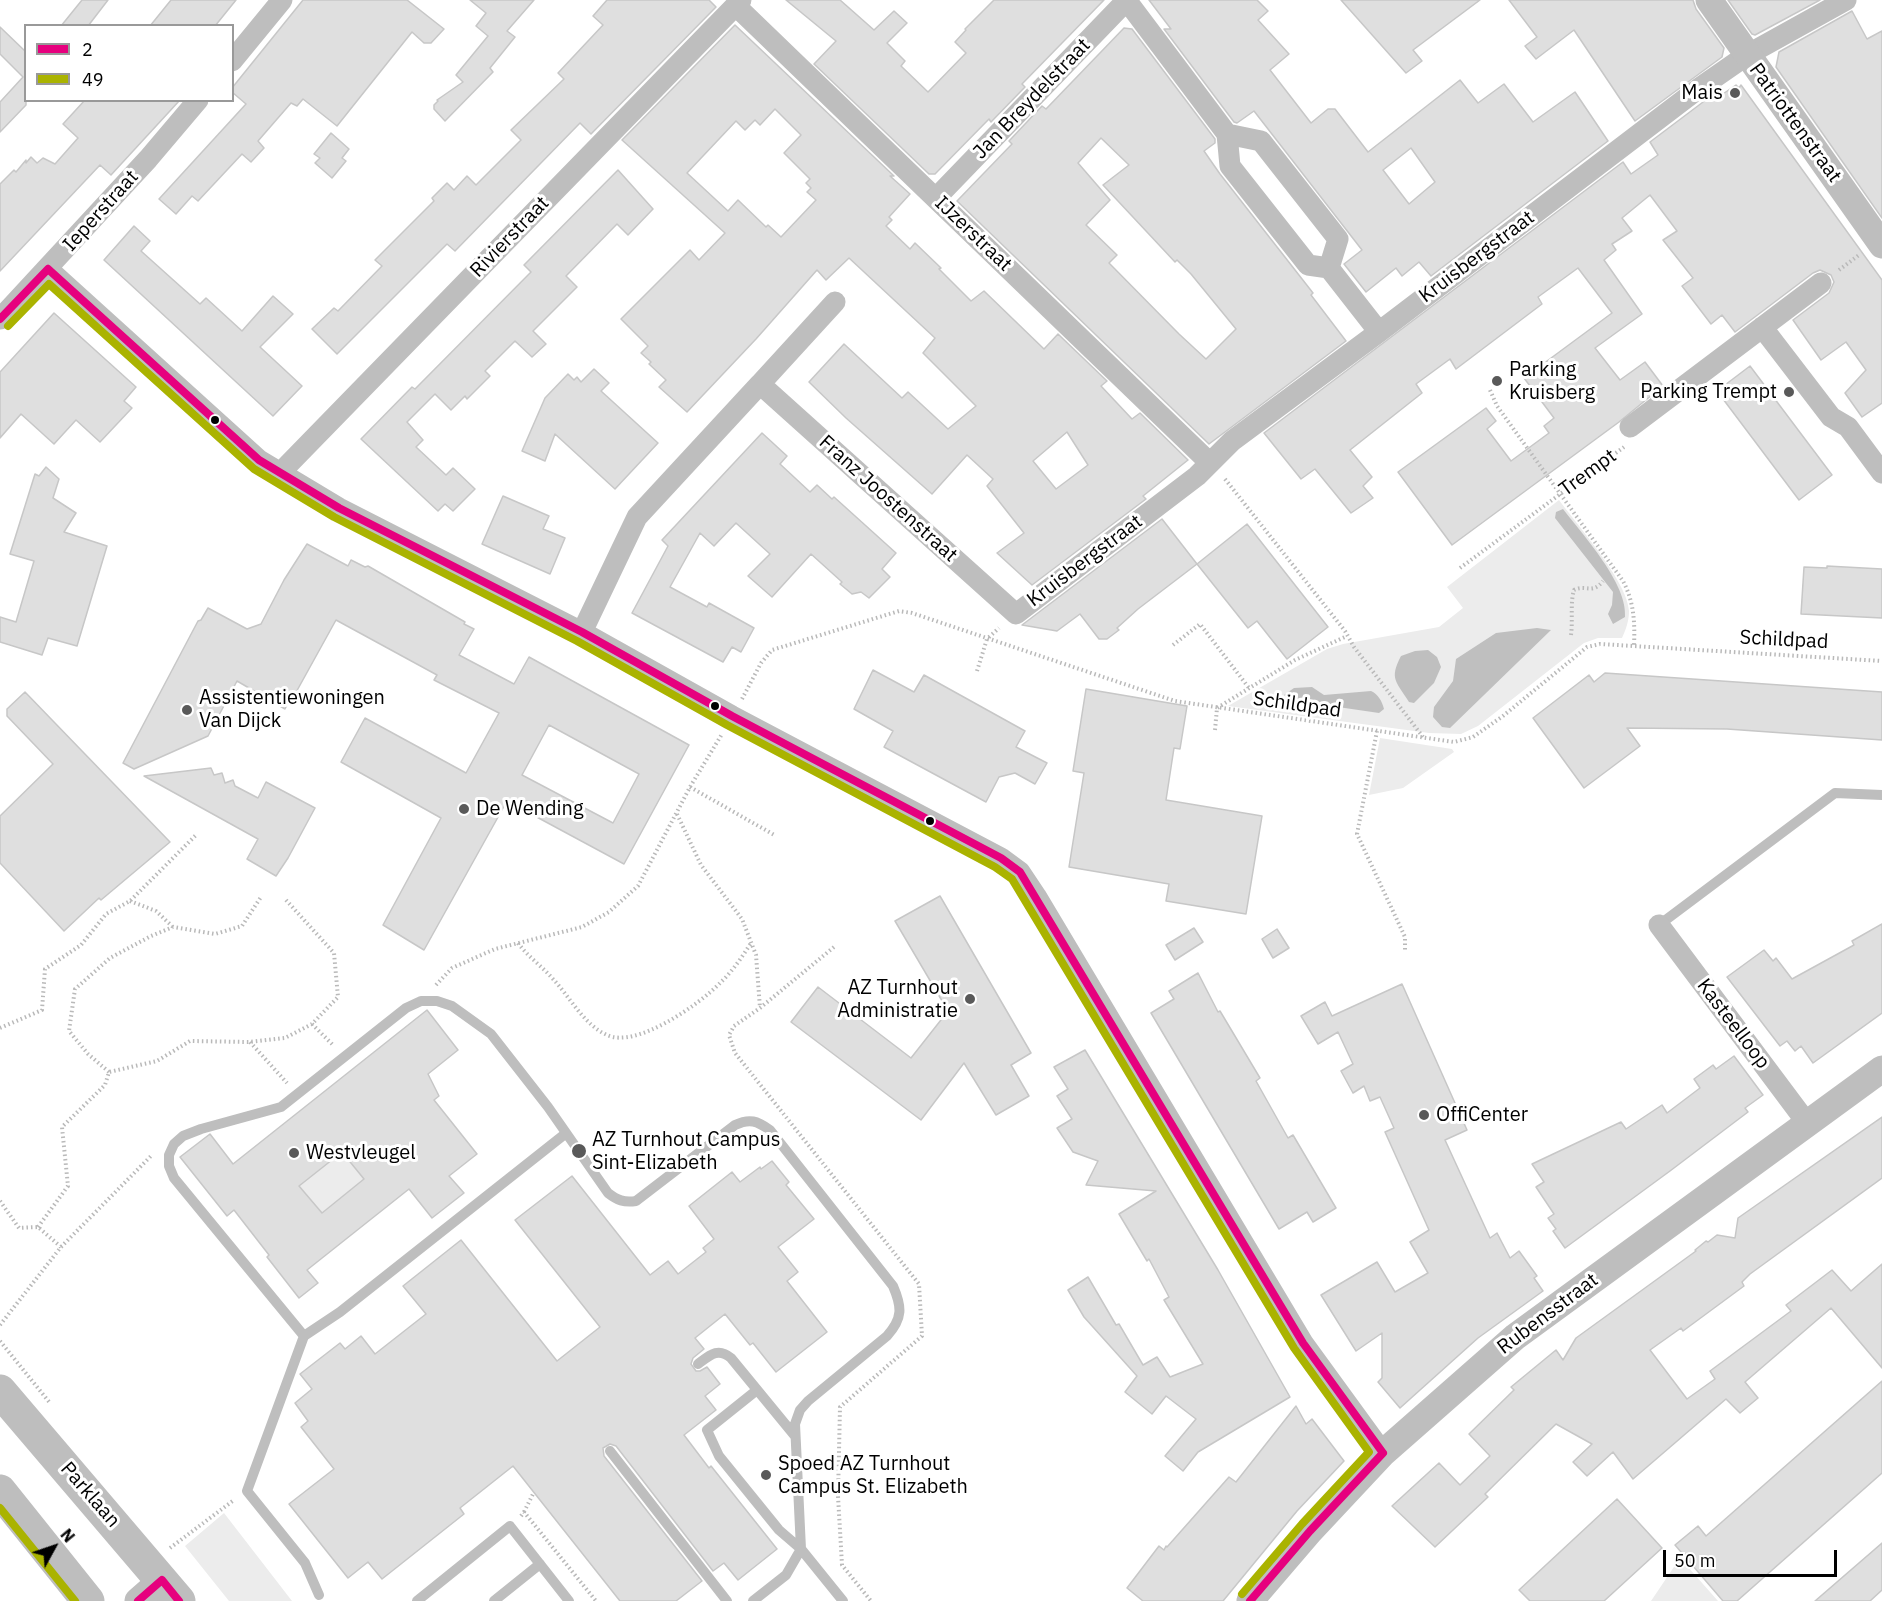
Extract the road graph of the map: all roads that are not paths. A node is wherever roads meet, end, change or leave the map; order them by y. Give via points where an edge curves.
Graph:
1 (282, 0) edge
2 (1127, 0) edge
3 (1709, 0) edge
4 (1846, 0) edge
5 (739, 3) edge
6 (1747, 55) junction
7 (234, 59) edge
8 (196, 102) edge
9 (1227, 134) junction
10 (936, 198) junction
11 (1880, 242) edge
12 (1329, 268) junction
13 (48, 269) junction
14 (1821, 283) road end
15 (835, 302) dead end
16 (0, 319) edge
17 (1762, 327) junction
18 (1379, 332) junction
19 (760, 384) junction
20 (1630, 427) road end
21 (1210, 463) junction
22 (279, 474) junction
23 (1882, 474) edge
24 (1016, 614) joint
25 (582, 632) junction
26 (1882, 795) edge
27 (1659, 925) joint
28 (1882, 1069) edge
29 (1807, 1123) junction
30 (565, 1134) junction
31 (304, 1336) junction
32 (698, 1364) dead end
33 (757, 1390) junction
34 (0, 1391) edge
35 (795, 1436) junction
36 (609, 1451) dead end
37 (1383, 1453) junction
38 (0, 1491) edge
39 (801, 1549) junction
40 (540, 1564) junction
41 (162, 1583) edge
42 (320, 1595) dead end
43 (88, 1601) edge
44 (417, 1601) edge
45 (494, 1601) edge
46 (569, 1601) edge
47 (727, 1601) edge
48 (753, 1601) edge
49 (843, 1601) edge
50 (1250, 1601) edge

1 - 7 street
2 - 9 street
2 - 10 street, Jan Breydelstraat
3 - 6 street, Patriottenstraat
4 - 6 street, Kruisbergstraat
5 - 10 street, IJzerstraat
5 - 22 street, Rivierstraat
6 - 11 street, Patriottenstraat
6 - 18 street, Kruisbergstraat
8 - 13 street, Ieperstraat
9 - 12 street via 1230,166 1308,265
9 - 12 street via 1261,141 1338,239
10 - 21 street, IJzerstraat
12 - 18 street
13 - 16 street, Ieperstraat
13 - 22 street
14 - 17 street, Trempt
15 - 19 street
17 - 20 street, Trempt
17 - 23 street via 1831,417 1848,427
18 - 21 street, Kruisbergstraat via 1232,441
19 - 24 street, Franz Joostenstraat
19 - 25 street via 637,517
21 - 24 street, Kruisbergstraat
22 - 25 street
25 - 37 street via 1001,858 1020,872 1303,1343
26 - 27 lane via 1835,793
27 - 29 street, Kasteelloop
28 - 29 street, Rubensstraat
29 - 37 street, Rubensstraat via 1515,1337
30 - 31 lane via 340,1312
30 - 31 lane via 490,1034 452,1006 421,1001 406,1008 281,1107 183,1136 170,1155 174,1178
30 - 35 lane via 608,1193 627,1202 645,1196 735,1125 747,1120 758,1122 770,1130 893,1286 900,1313 896,1326 807,1401 795,1424
31 - 42 lane via 247,1491 305,1563
32 - 33 lane via 711,1353 725,1353
33 - 35 lane
33 - 39 lane via 707,1430 719,1456 779,1530
34 - 41 main road, Parklaan
35 - 39 lane
36 - 47 lane
37 - 50 street, Rubensstraat
38 - 43 main road
39 - 48 lane via 786,1575
39 - 49 lane
40 - 44 lane via 510,1526
40 - 45 lane
40 - 46 lane

